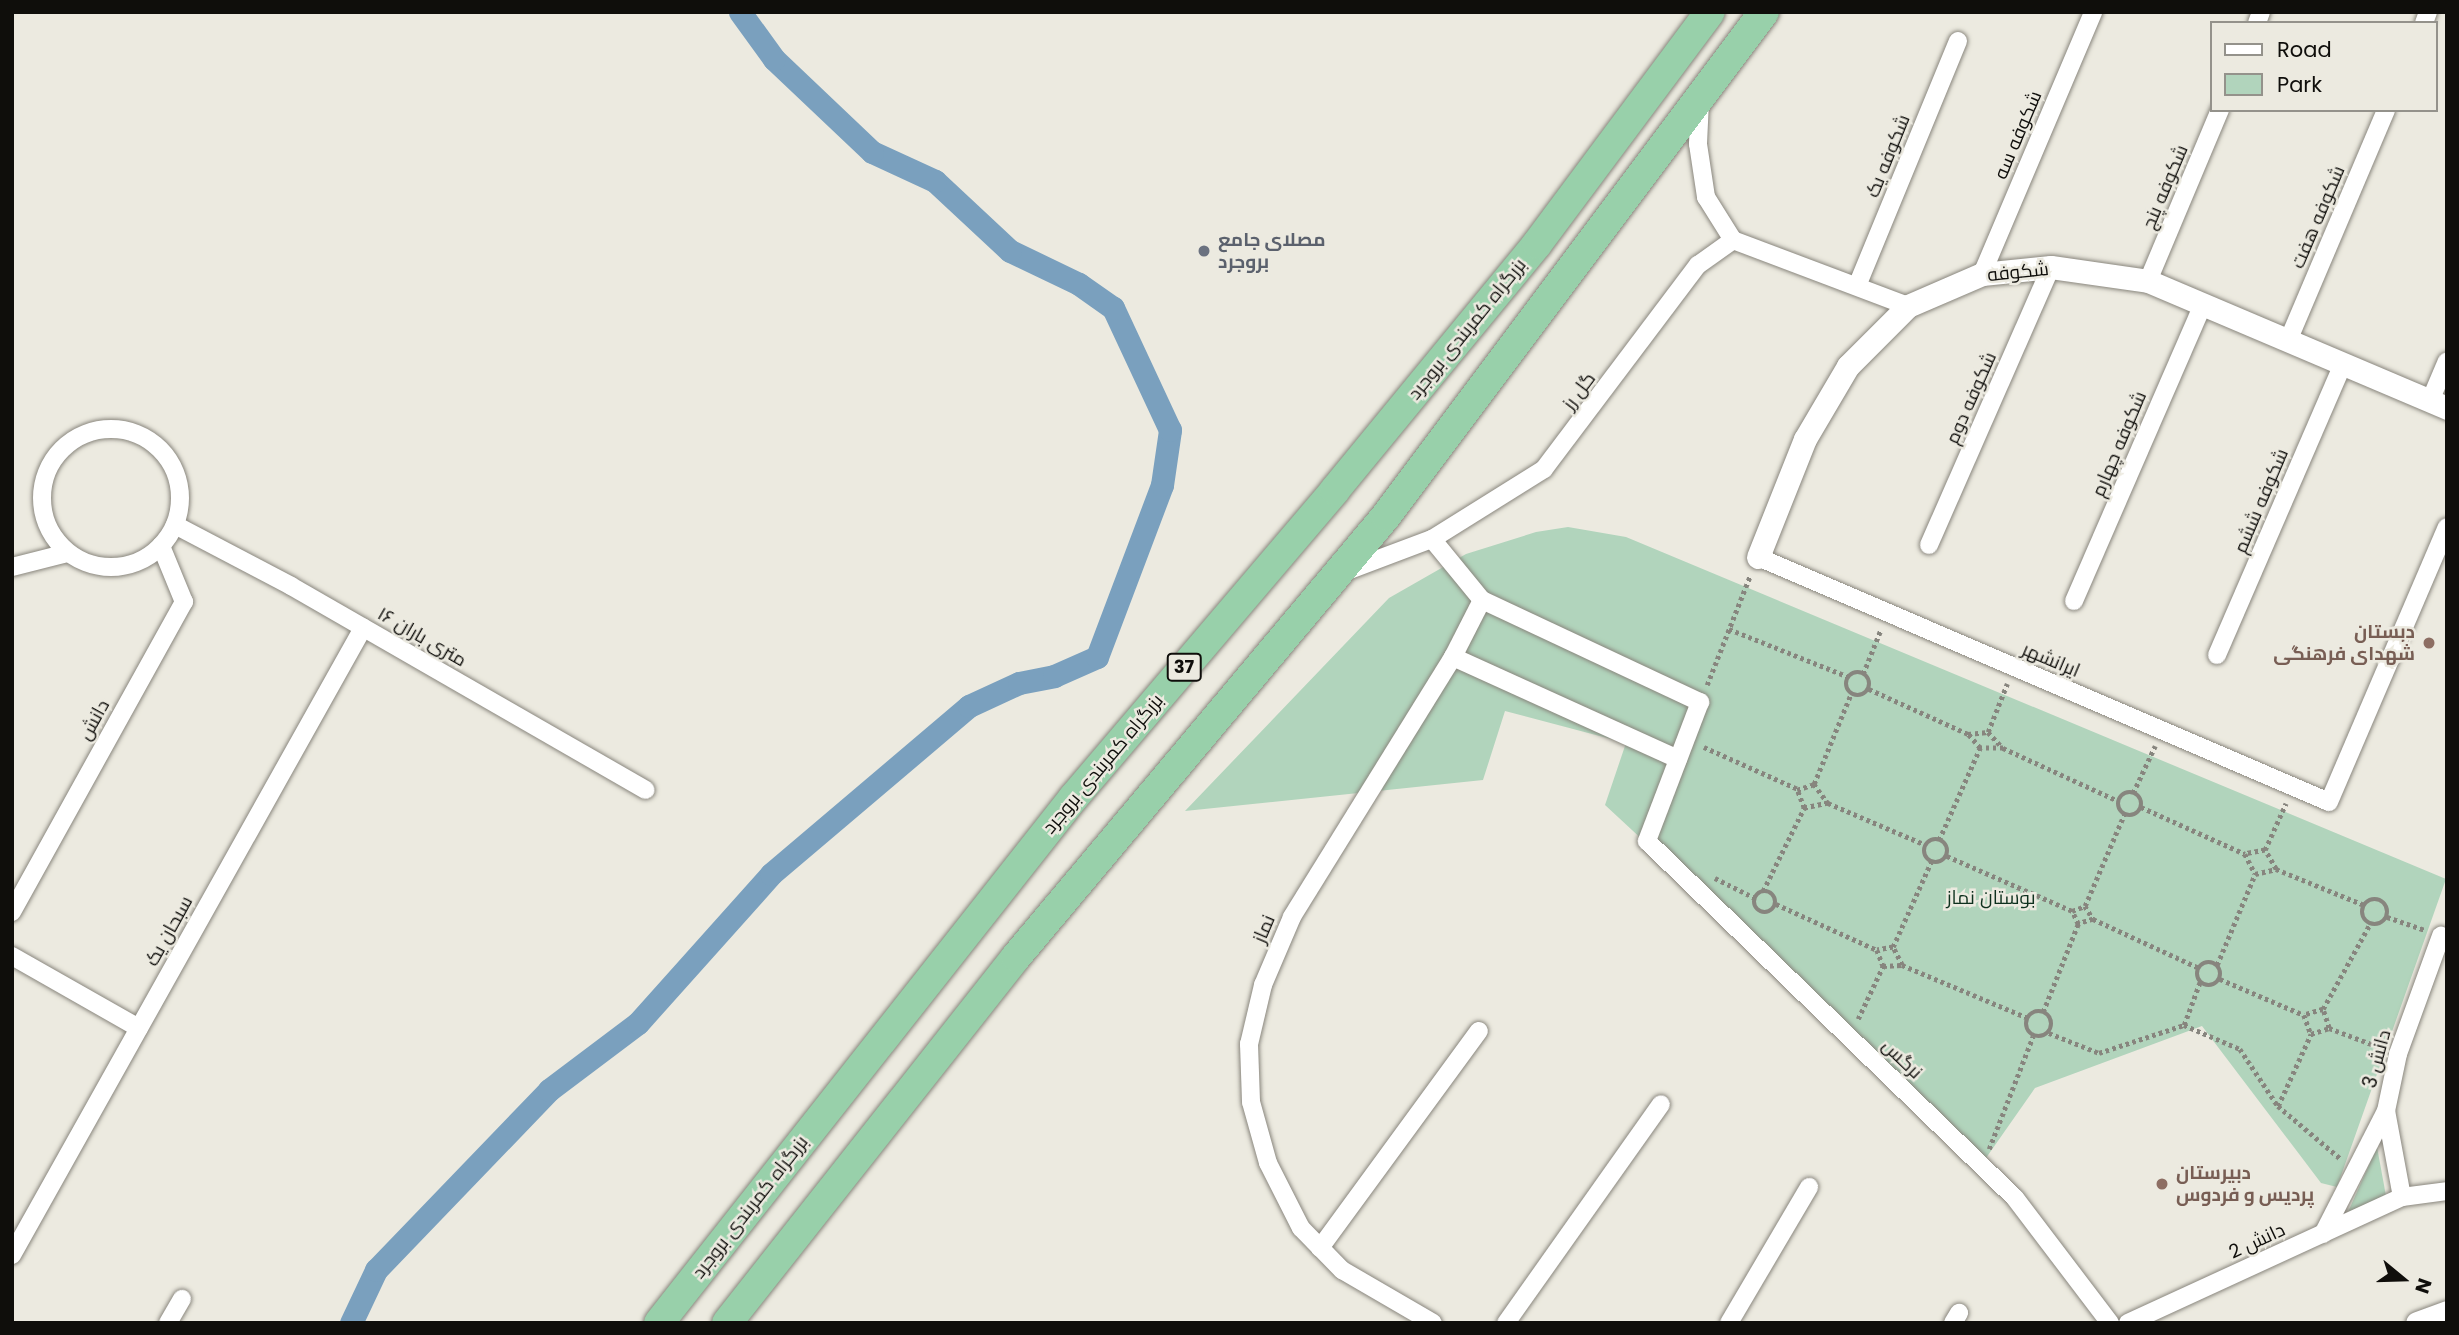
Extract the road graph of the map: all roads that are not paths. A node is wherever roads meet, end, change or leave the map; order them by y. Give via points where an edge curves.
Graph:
1 (1710, 12) edge
2 (1764, 12) edge
3 (2093, 12) edge
4 (1958, 41) dead end
5 (1700, 101) junction
6 (2219, 112) edge
7 (2385, 112) edge
8 (1733, 240) junction
9 (2050, 267) junction
10 (1982, 274) junction
11 (2148, 281) junction
12 (1857, 286) junction
13 (2203, 304) junction
14 (1908, 306) junction
15 (2288, 341) junction
16 (2447, 361) edge
17 (2343, 364) junction
18 (2438, 405) edge
19 (175, 525) junction
20 (2447, 527) edge
21 (1432, 539) junction
22 (1929, 545) dead end
23 (161, 546) junction
24 (67, 553) junction
25 (1758, 557) joint
26 (12, 567) edge
27 (1337, 574) junction
28 (1482, 600) junction
29 (2074, 601) dead end
30 (363, 628) junction
31 (2217, 655) dead end
32 (1452, 657) junction
33 (1678, 759) junction
34 (646, 790) dead end
35 (12, 912) edge
36 (2441, 936) road end
37 (12, 956) edge
38 (139, 1028) junction
39 (1479, 1031) dead end
40 (1661, 1104) dead end
41 (2386, 1111) junction
42 (1809, 1187) dead end
43 (2447, 1191) edge
44 (2402, 1197) junction
45 (2323, 1234) junction
46 (1320, 1248) junction
47 (12, 1255) edge
48 (182, 1299) dead end
49 (2447, 1312) edge
50 (168, 1323) edge
51 (659, 1323) edge
52 (727, 1323) edge
53 (1433, 1323) edge
54 (1506, 1323) edge
55 (1729, 1323) edge
56 (2110, 1323) edge
57 (2128, 1323) edge
58 (2417, 1323) edge

1 - 51 highway, بزرگراه کمربندی بروجرد / 37 via 1537,244 1073,797
2 - 5 highway
3 - 10 street, شکوفه سه
4 - 12 street, شکوفه یک
5 - 8 street via 1698,144 1706,197
5 - 27 highway via 1563,286
6 - 11 street, شکوفه پنج
7 - 15 street, شکوفه هفت
8 - 12 street
8 - 21 street, گل رز via 1698,265 1544,469
9 - 10 street, شکوفه
9 - 11 street, شکوفه
9 - 22 street, شکوفه دوم
10 - 14 street, شکوفه
11 - 13 street, شکوفه
12 - 14 street
13 - 15 street, شکوفه
13 - 29 street, شکوفه چهارم
14 - 25 street, شکوفه via 1848,366 1805,439
15 - 17 street, شکوفه
16 - 18 street
17 - 18 street, شکوفه
17 - 31 street, شکوفه ششم
19 - 23 street
19 - 24 street via 180,502 178,478 167,457 150,440 105,428 62,448 48,467 41,490 42,513 51,536
19 - 30 street, ۱۶ متری باران
20 - 25 street, ایرانشهر via 2329,802
21 - 27 street, گل رز
21 - 28 street
23 - 24 street via 126,567 95,566
23 - 35 street, دانش via 184,602
24 - 26 street
27 - 52 highway via 1007,968
28 - 32 street, نماز
28 - 33 street via 1700,702
30 - 34 street, ۱۶ متری باران
30 - 38 street, سبحان یک
32 - 33 street
32 - 46 street, نماز via 1292,917 1263,985 1249,1044 1251,1102 1269,1163 1301,1228
33 - 56 street, نرگس via 1647,841 2015,1198
36 - 41 street, دانش 3 via 2398,1054
37 - 38 street
38 - 47 street, سبحان یک
39 - 46 street
40 - 54 street
41 - 44 street, دانش 3
41 - 45 street
42 - 55 street
43 - 44 street, دانش 2
44 - 45 street, دانش 2
45 - 57 street, دانش 2
46 - 53 street, نماز via 1342,1270
48 - 50 street
49 - 58 street

